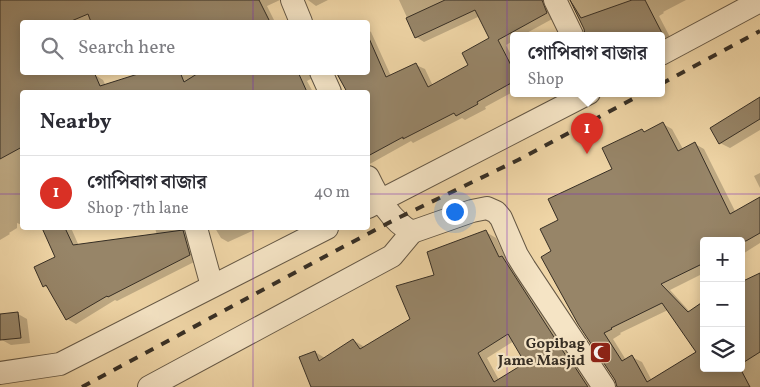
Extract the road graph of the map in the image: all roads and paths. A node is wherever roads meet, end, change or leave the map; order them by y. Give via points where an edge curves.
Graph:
1 (292, 0) edge
2 (555, 0) edge
3 (760, 1) edge
4 (300, 20) edge
5 (571, 32) edge
6 (665, 52) edge
7 (322, 75) edge
8 (329, 90) edge
9 (581, 97) edge
10 (370, 186) edge
11 (374, 204) edge
12 (197, 230) edge
13 (323, 230) edge
14 (412, 232) junction
15 (212, 286) junction
16 (0, 373) edge
17 (149, 387) edge
18 (604, 387) edge

1 - 4 street
2 - 5 street
3 - 6 street
7 - 8 street
9 - 11 street
10 - 11 street
11 - 14 street via 387,210
12 - 15 street
13 - 15 street
14 - 17 street via 392,256
14 - 18 street via 472,211 487,208 496,212 525,268
15 - 16 street via 60,364

